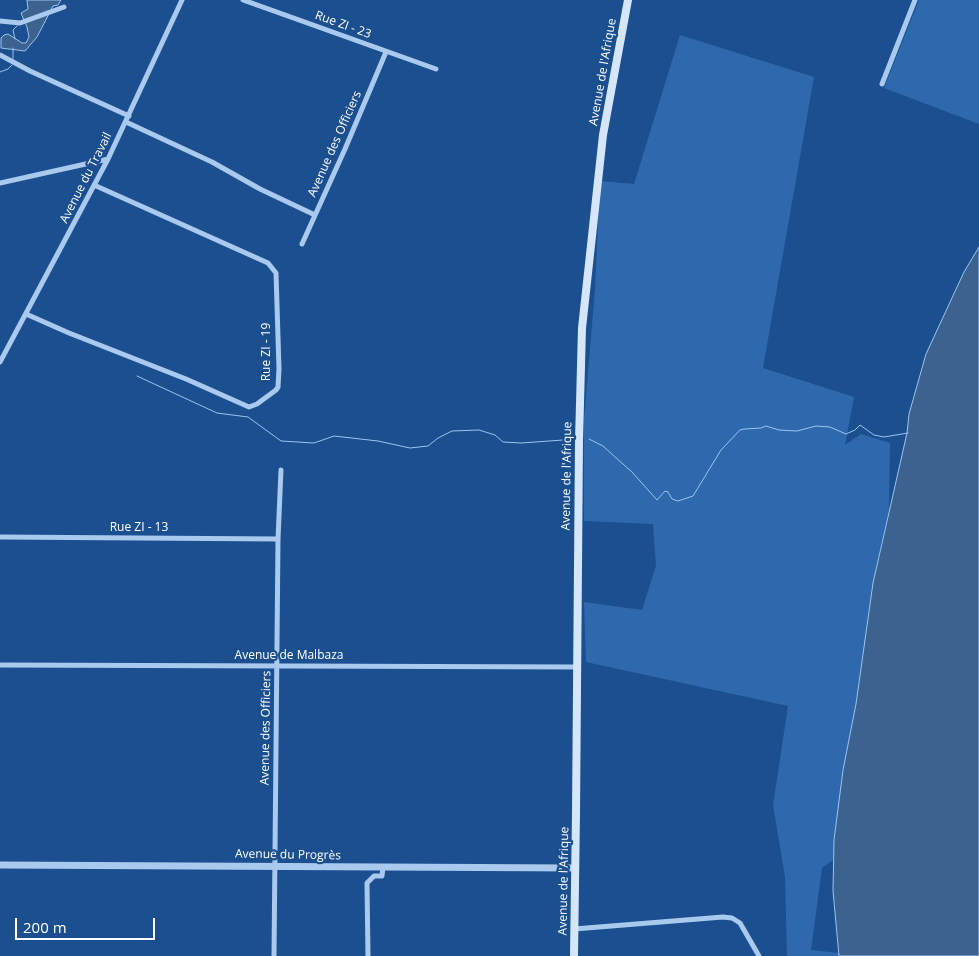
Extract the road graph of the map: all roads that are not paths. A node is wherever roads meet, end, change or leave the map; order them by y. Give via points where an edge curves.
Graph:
1 (182, 0) edge
2 (243, 0) edge
3 (628, 0) edge
4 (915, 0) edge
5 (64, 8) dead end
6 (0, 21) edge
7 (386, 52) junction
8 (0, 55) edge
9 (436, 69) dead end
10 (882, 84) dead end
11 (129, 116) junction
12 (126, 122) junction
13 (108, 159) junction
14 (0, 183) edge
15 (94, 185) junction
16 (315, 215) junction
17 (302, 244) dead end
18 (26, 314) junction
19 (0, 362) edge
20 (281, 470) dead end
21 (0, 537) edge
22 (278, 540) junction
23 (0, 665) edge
24 (277, 666) junction
25 (578, 667) junction
26 (0, 865) edge
27 (274, 866) junction
28 (383, 867) junction
29 (575, 868) junction
30 (574, 929) junction
31 (274, 956) edge
32 (368, 956) edge
33 (574, 956) edge
34 (759, 956) edge

1 - 11 street, Avenue du Travail
2 - 7 street, Rue ZI - 23
3 - 25 main road, Avenue de l'Afrique via 603,135 582,328
4 - 10 street
5 - 6 street via 20,23
7 - 9 street, Rue ZI - 23
7 - 16 street, Avenue des Officiers
8 - 11 street
11 - 12 street, Avenue du Travail
12 - 13 street, Avenue du Travail
12 - 16 street
13 - 14 street
13 - 15 street, Avenue du Travail
15 - 18 street, Avenue du Travail
15 - 18 street, Rue ZI - 19 via 268,263 276,273 278,387 249,407
16 - 17 street, Avenue des Officiers
18 - 19 street, Avenue du Travail
20 - 22 street, Avenue des Officiers
21 - 22 street, Rue ZI - 13
22 - 24 street, Avenue des Officiers
23 - 24 street, Avenue de Malbaza
24 - 25 street, Avenue de Malbaza
24 - 27 street, Avenue des Officiers
25 - 29 main road, Avenue de l'Afrique
26 - 27 street, Avenue du Progrès
27 - 28 street, Avenue du Progrès
27 - 31 street, Avenue des Officiers
28 - 29 street, Avenue du Progrès
28 - 32 street via 382,876 374,876 367,883
29 - 30 main road, Avenue de l'Afrique
30 - 33 main road, Avenue de l'Afrique
30 - 34 street via 723,916 740,923

